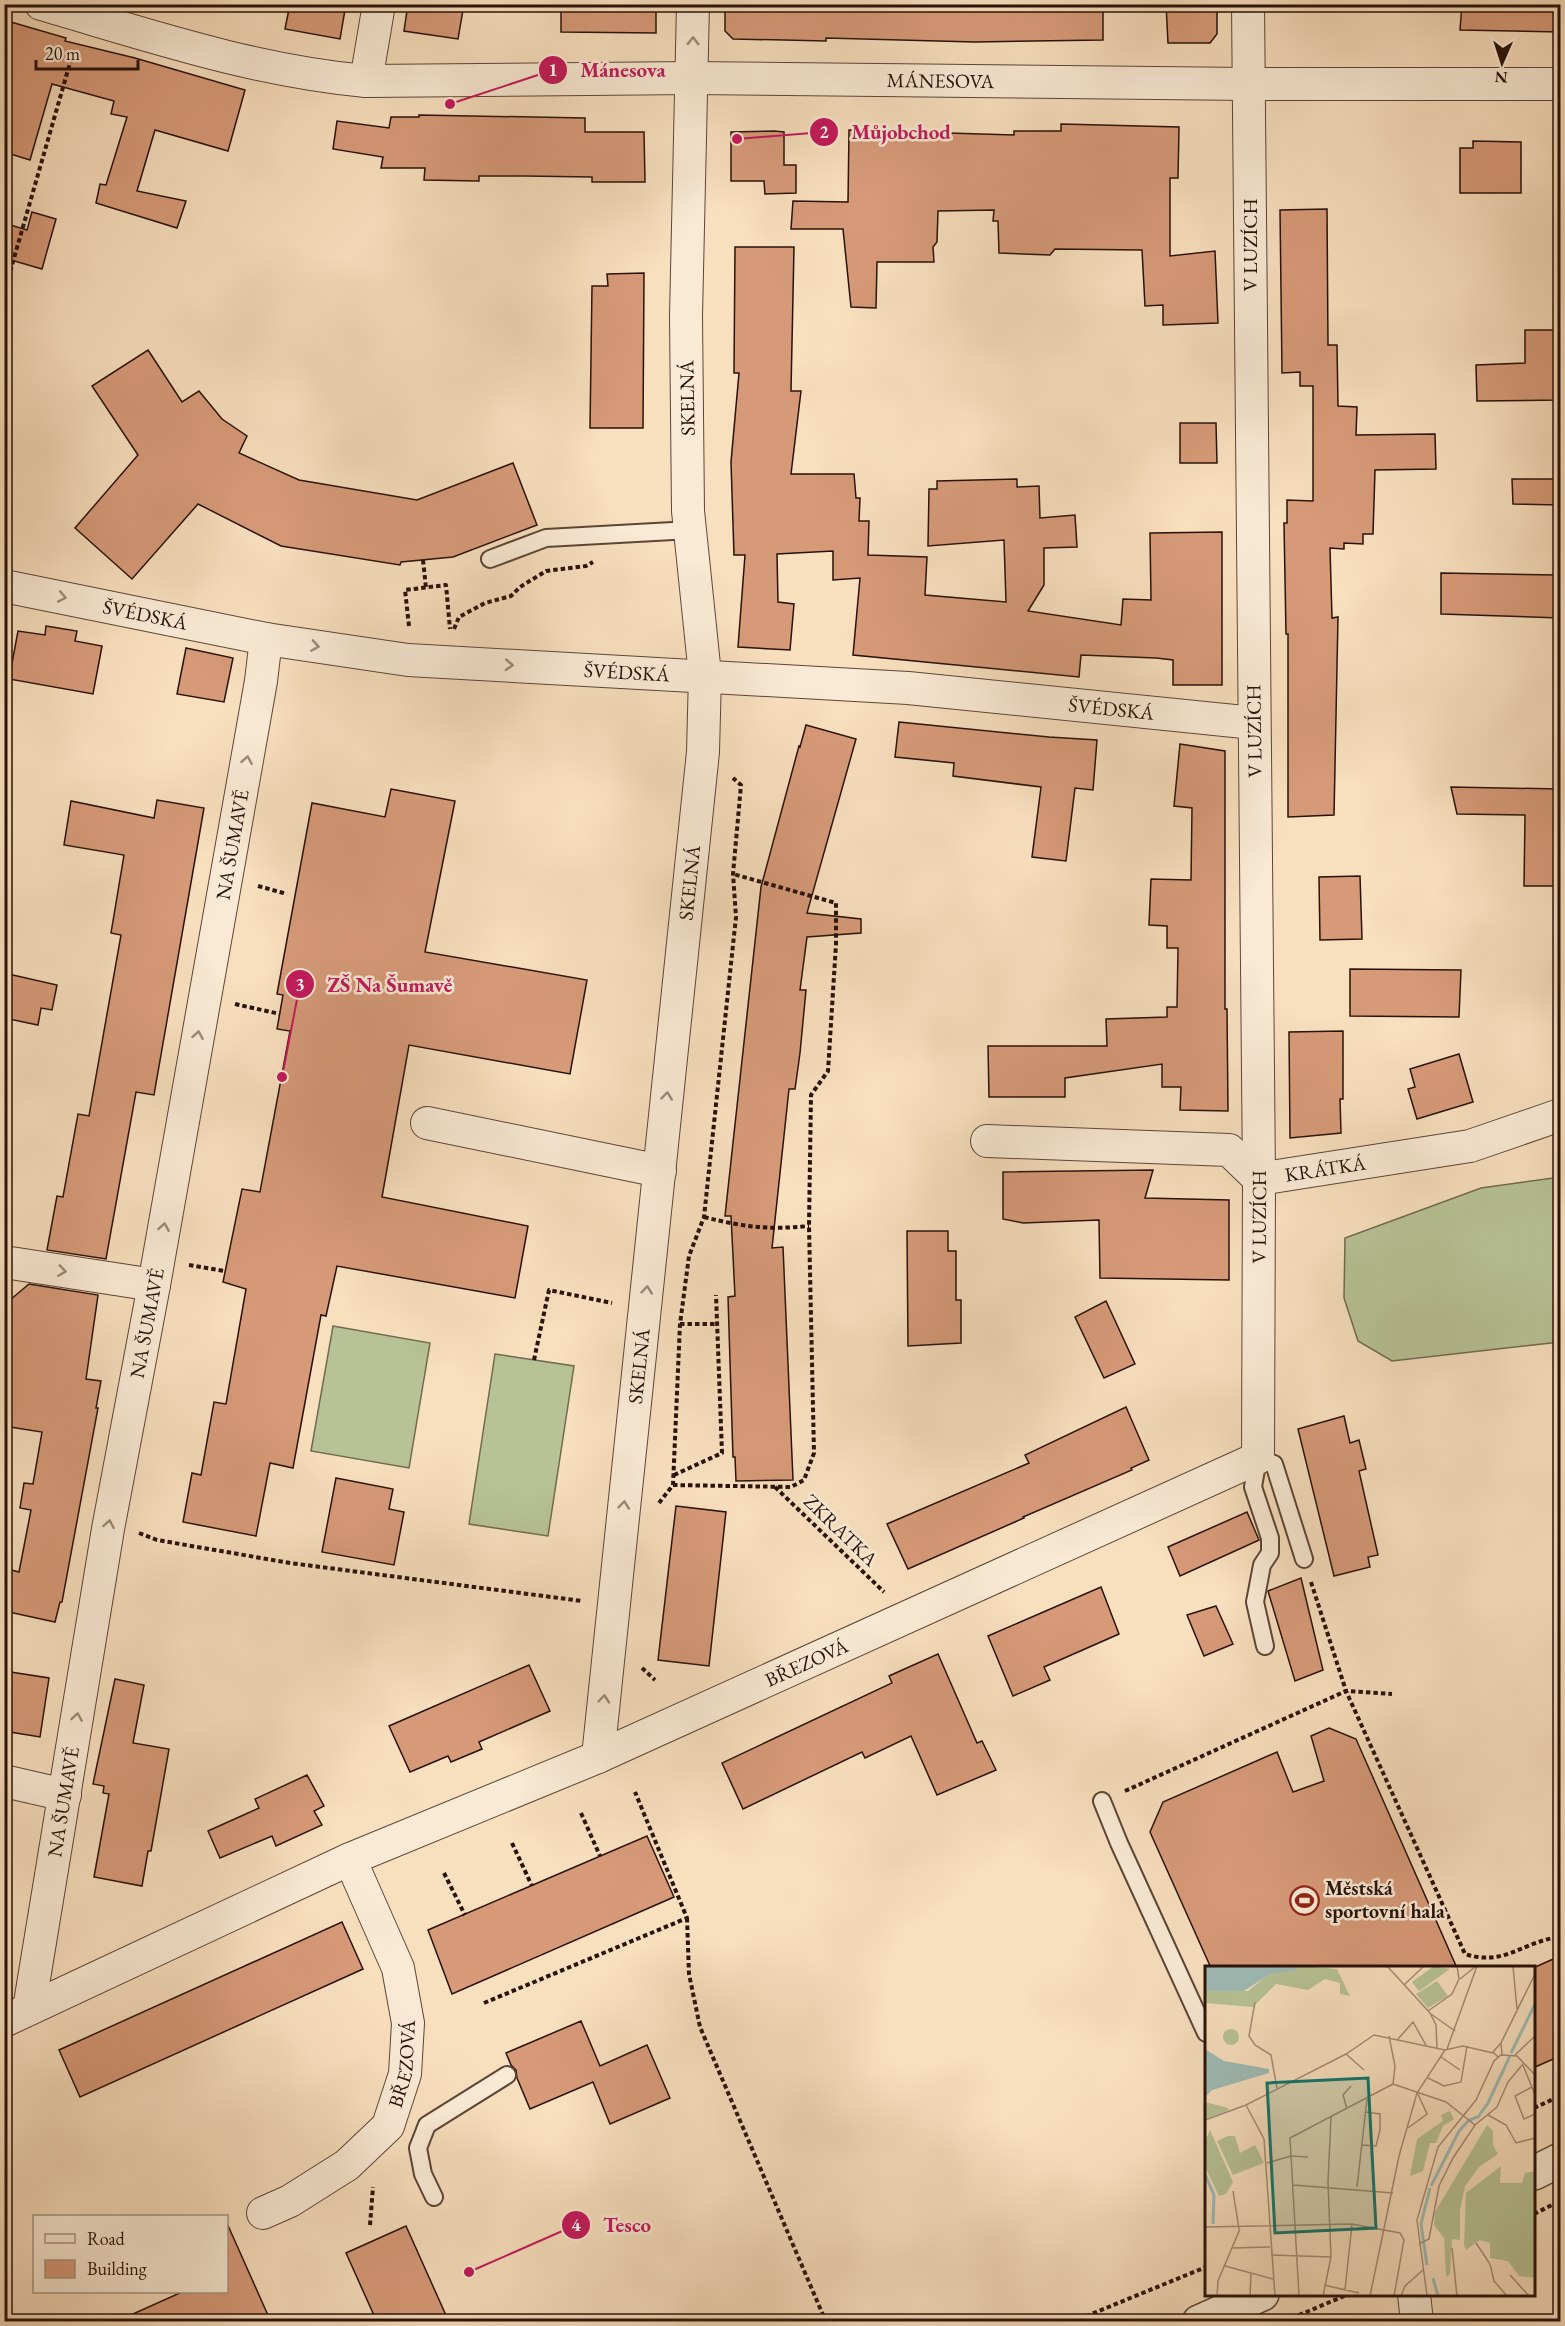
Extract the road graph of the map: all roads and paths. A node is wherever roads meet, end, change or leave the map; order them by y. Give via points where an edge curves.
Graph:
1 (41, 4) edge
2 (379, 4) edge
3 (693, 4) edge
4 (1248, 4) edge
5 (74, 46) dead end
6 (692, 78) junction
7 (366, 81) junction
8 (1249, 84) junction
9 (1560, 84) edge
10 (4, 293) edge
11 (691, 530) junction
12 (596, 535) junction
13 (490, 559) dead end
14 (423, 560) dead end
15 (4, 586) edge
16 (426, 588) junction
17 (410, 635) dead end
18 (266, 639) junction
19 (705, 675) junction
20 (1254, 723) junction
21 (249, 883) dead end
22 (287, 894) dead end
23 (229, 1003) dead end
24 (280, 1014) dead end
25 (1560, 1115) edge
26 (427, 1123) dead end
27 (987, 1141) dead end
28 (660, 1171) junction
29 (1259, 1179) junction
30 (704, 1217) junction
31 (809, 1226) junction
32 (4, 1262) edge
33 (183, 1264) dead end
34 (225, 1271) dead end
35 (154, 1285) junction
36 (716, 1295) dead end
37 (645, 1309) junction
38 (680, 1324) junction
39 (717, 1324) junction
40 (534, 1360) dead end
41 (1258, 1458) junction
42 (674, 1474) junction
43 (774, 1487) junction
44 (136, 1532) dead end
45 (1304, 1559) joint
46 (887, 1594) dead end
47 (612, 1606) junction
48 (1265, 1646) dead end
49 (1346, 1691) junction
50 (1392, 1694) dead end
51 (598, 1757) junction
52 (4, 1781) edge
53 (635, 1792) dead end
54 (65, 1795) junction
55 (1102, 1801) joint
56 (581, 1813) dead end
57 (512, 1843) dead end
58 (600, 1856) dead end
59 (350, 1859) junction
60 (444, 1873) dead end
61 (532, 1886) dead end
62 (465, 1915) dead end
63 (687, 1918) junction
64 (1560, 1937) edge
65 (484, 2003) dead end
66 (17, 2015) edge
67 (1205, 2031) edge
68 (507, 2075) dead end
69 (1560, 2096) edge
70 (1535, 2107) edge
71 (1560, 2160) edge
72 (1535, 2172) edge
73 (434, 2197) dead end
74 (1560, 2201) edge
75 (263, 2213) dead end
76 (1535, 2213) edge
77 (1205, 2267) edge
78 (1260, 2296) edge
79 (1346, 2296) edge
80 (1414, 2296) edge
81 (826, 2322) edge
82 (1072, 2322) edge
83 (1199, 2322) edge
84 (1284, 2322) edge
85 (1417, 2322) edge

1 - 7 street, MÁNESOVA via 276,69
2 - 7 street
6 -> 3 street, SKELNÁ
4 - 8 street, V LUZÍCH
5 - 10 path
6 - 7 street, MÁNESOVA
6 - 8 street, MÁNESOVA
6 - 11 street, SKELNÁ via 686,316
8 - 9 street, MÁNESOVA
8 - 20 street, V LUZÍCH
11 - 12 lane
11 - 19 street, SKELNÁ
12 - 13 lane via 546,538
12 - 16 path via 595,561 586,566 546,571 511,596 484,603 459,617 451,639 446,585
14 - 16 path
15 -> 18 street, ŠVÉDSKÁ
16 - 17 path via 405,590
18 -> 19 street, ŠVÉDSKÁ via 408,660
35 -> 18 street, NA ŠUMAVĚ
19 - 20 street, ŠVÉDSKÁ via 908,688
28 -> 19 street, SKELNÁ via 703,752
20 - 29 street, V LUZÍCH
21 - 22 path
23 - 24 path
25 - 29 street, KRÁTKÁ via 1470,1146
26 - 28 street
27 - 29 street, KRÁTKÁ via 1228,1150
37 -> 28 street, SKELNÁ
29 - 41 street, V LUZÍCH
30 - 31 path via 746,1227
30 - 31 path via 736,917 733,874 836,903 828,1071 812,1095
30 - 38 path via 689,1256
31 - 43 path via 814,1453 804,1480 791,1487
32 -> 35 street
33 - 34 path
54 -> 35 street, NA ŠUMAVĚ via 108,1528
36 - 39 path
37 - 40 path via 549,1290
47 -> 37 street, SKELNÁ
38 - 39 path
38 - 42 path
39 - 42 path via 722,1453
41 - 45 lane via 1274,1464
41 - 48 lane via 1253,1487 1270,1538 1270,1553 1262,1565 1255,1602
41 - 51 street, BŘEZOVÁ
42 - 43 path via 673,1485
43 - 46 path, ZKRATKA
44 - 47 path via 158,1540 290,1563
45 - 49 path
51 -> 47 street, SKELNÁ
49 - 50 path
49 - 55 path
49 - 64 path via 1465,1954 1494,1959
51 - 59 street, BŘEZOVÁ
52 - 54 street
53 - 63 path
54 - 66 street, NA ŠUMAVĚ
55 - 67 lane
56 - 58 path
57 - 61 path
59 - 66 street, BŘEZOVÁ
59 - 75 street, BŘEZOVÁ via 398,1968 408,2023 405,2074 388,2126 347,2165
60 - 62 path
63 - 65 path
63 - 81 path via 689,1974 700,2027
68 - 73 lane via 427,2125 418,2148 423,2174
69 - 70 path
71 - 72 street
74 - 76 path
77 - 82 path
78 - 83 street
79 - 84 path
80 - 85 street

